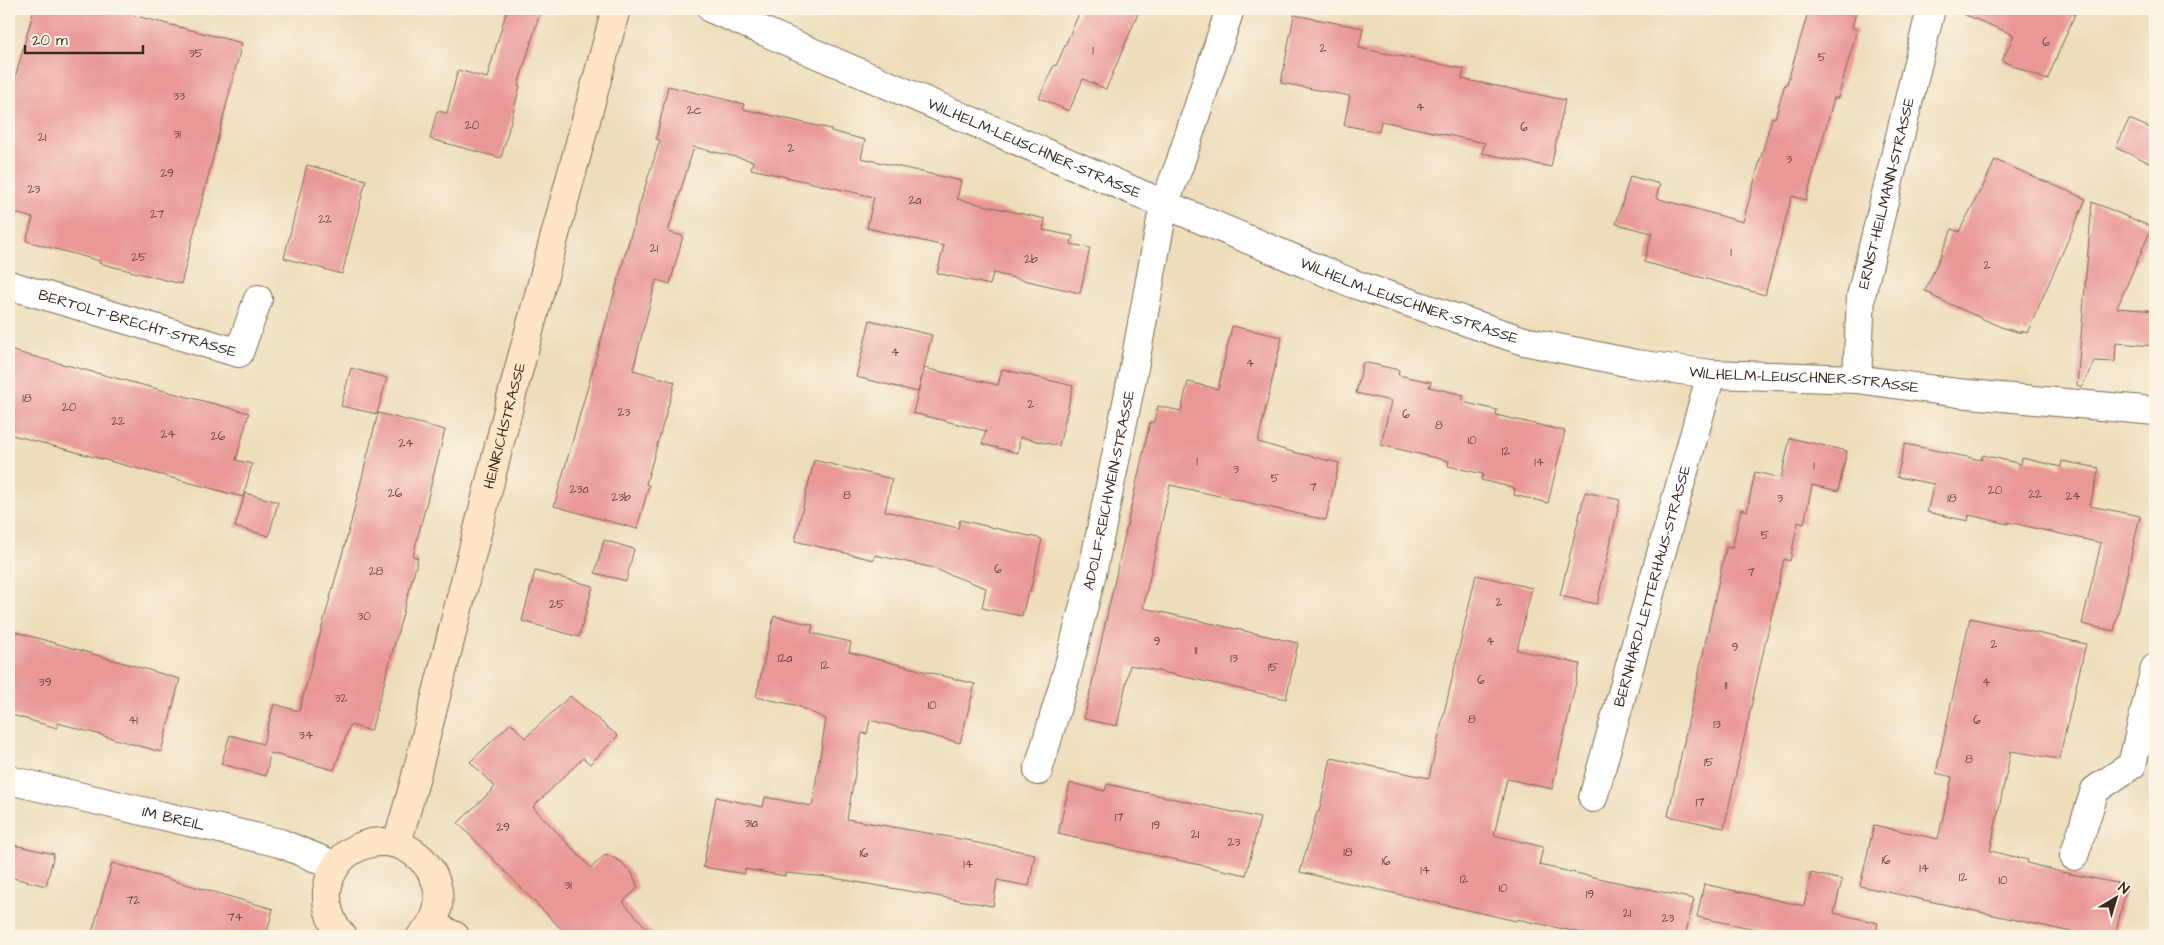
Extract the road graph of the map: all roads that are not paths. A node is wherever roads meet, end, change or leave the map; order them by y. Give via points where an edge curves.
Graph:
1 (616, 9) edge
2 (712, 9) edge
3 (1230, 9) edge
4 (1931, 9) edge
5 (1164, 204) junction
6 (9, 286) edge
7 (258, 299) dead end
8 (1711, 374) junction
9 (1857, 379) junction
10 (2155, 411) edge
11 (2155, 668) edge
12 (1038, 771) dead end
13 (9, 780) edge
14 (1593, 798) dead end
15 (397, 843) junction
16 (2074, 856) dead end
17 (336, 866) junction
18 (426, 930) edge
19 (343, 936) edge
20 (456, 936) edge

1 - 15 street, HEINRICHSTRASSE via 510,402
2 - 5 street, WILHELM-LEUSCHNER-STRASSE
3 - 5 street, ADOLF-REICHWEIN-STRASSE
4 - 9 street, ERNST-HEILMANN-STRASSE via 1861,296
5 - 8 street, WILHELM-LEUSCHNER-STRASSE via 1354,284 1524,341 1636,364
5 - 12 street, ADOLF-REICHWEIN-STRASSE via 1093,569
6 - 7 street, BERTOLT-BRECHT-STRASSE via 239,353
8 - 9 street, WILHELM-LEUSCHNER-STRASSE
8 - 14 street, BERNHARD-LETTERHAUS-STRASSE
9 - 10 street, WILHELM-LEUSCHNER-STRASSE via 1958,394
11 - 16 street via 2132,765 2096,790
13 - 17 street, IM BREIL via 280,842
15 - 17 street via 369,843 356,848
15 - 18 street via 415,852 429,867 437,885 438,905
17 - 19 street via 328,882 327,899 330,916
18 - 20 street

